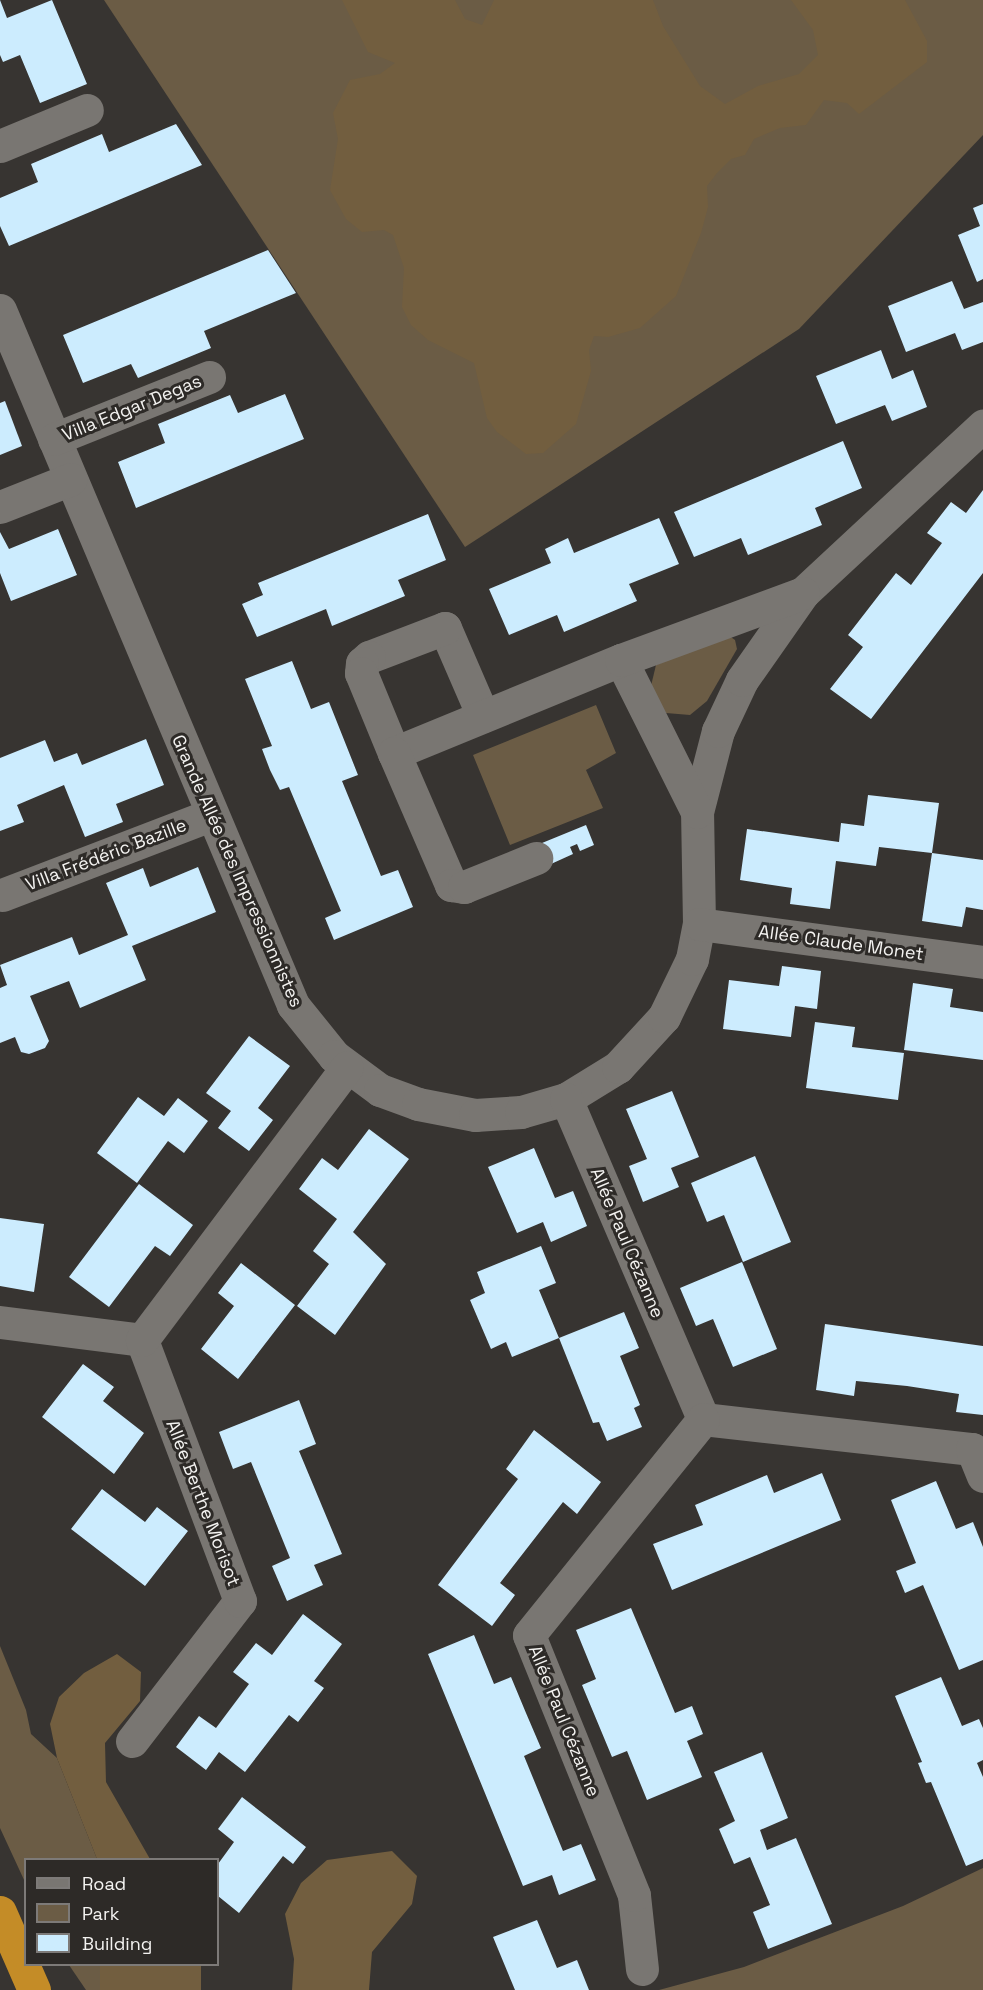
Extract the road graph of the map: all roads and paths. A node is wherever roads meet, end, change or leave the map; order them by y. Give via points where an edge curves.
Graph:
1 (87, 110) dead end
2 (0, 146) edge
3 (0, 310) edge
4 (209, 377) dead end
5 (983, 426) edge
6 (54, 439) junction
7 (71, 479) junction
8 (0, 507) edge
9 (803, 593) junction
10 (621, 660) junction
11 (483, 716) junction
12 (394, 753) junction
13 (698, 812) junction
14 (210, 814) junction
15 (536, 858) dead end
16 (2, 895) dead end
17 (699, 924) junction
18 (983, 962) edge
19 (347, 1067) junction
20 (566, 1099) junction
21 (0, 1322) edge
22 (142, 1340) junction
23 (703, 1419) junction
24 (983, 1476) edge
25 (132, 1742) dead end
26 (0, 1912) edge
27 (642, 1969) dead end
28 (34, 1990) edge

1 - 2 street
3 - 6 street, Grande Allée des Impressionnistes
4 - 6 street, Villa Edgar Degas
5 - 9 street, Grande Allée des Impressionnistes
6 - 7 street, Grande Allée des Impressionnistes
7 - 8 street
7 - 14 street, Grande Allée des Impressionnistes
9 - 10 street
9 - 13 street, Grande Allée des Impressionnistes via 759,651 728,705 708,762
10 - 11 street
10 - 13 street
11 - 12 street
11 - 12 street via 445,628 369,657 362,663 361,673
12 - 15 street via 451,885 464,887
13 - 17 street, Grande Allée des Impressionnistes
14 - 16 street, Villa Frédéric Bazille
14 - 19 street, Grande Allée des Impressionnistes via 287,993 320,1041
17 - 18 street, Allée Claude Monet
17 - 20 street, Grande Allée des Impressionnistes via 692,959 659,1024 618,1067
19 - 20 street, Grande Allée des Impressionnistes via 395,1098 475,1115 521,1112
19 - 22 street
20 - 23 street, Allée Paul Cézanne
21 - 22 street
22 - 25 street, Allée Berthe Morisot via 240,1601
23 - 24 street via 972,1449
23 - 27 street, Allée Paul Cézanne via 529,1635 634,1895
26 - 28 highway

